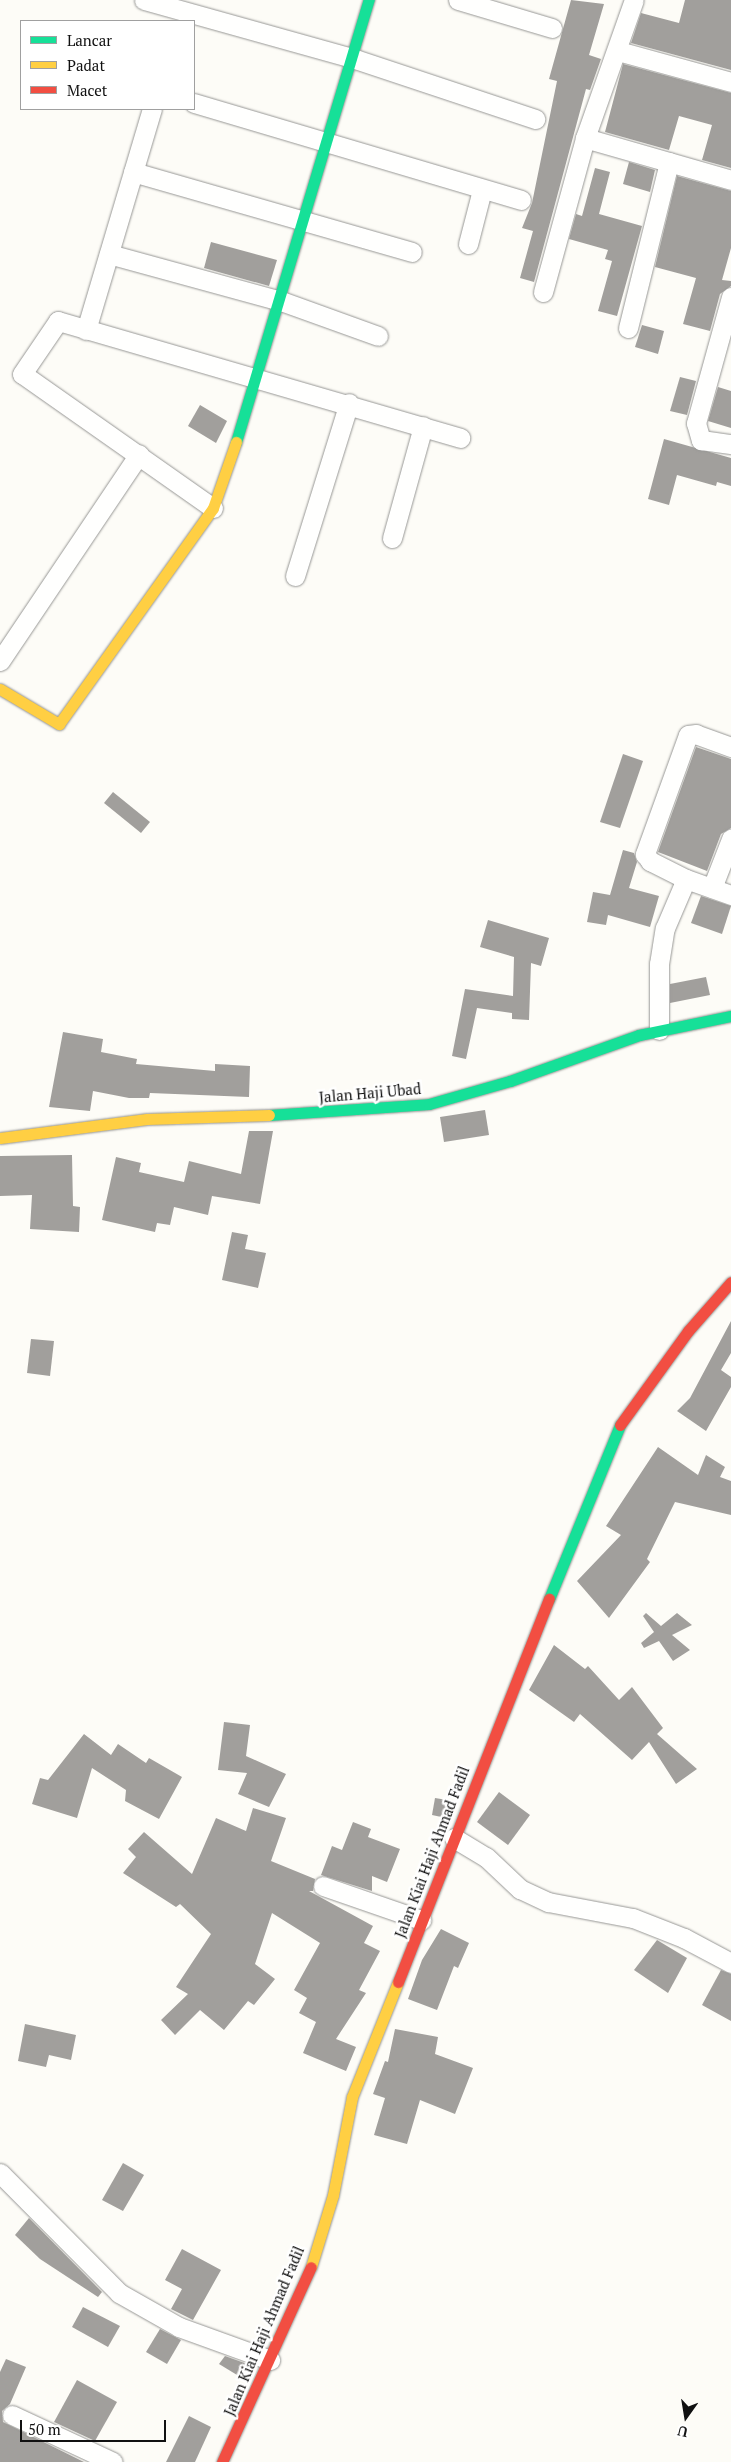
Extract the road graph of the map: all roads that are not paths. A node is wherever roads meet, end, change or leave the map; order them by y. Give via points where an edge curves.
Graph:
1 (144, 0) edge
2 (369, 0) edge
3 (458, 0) edge
4 (634, 0) edge
5 (179, 16) edge
6 (552, 28) dead end
7 (618, 51) junction
8 (355, 59) junction
9 (731, 82) edge
10 (195, 103) edge
11 (152, 110) edge
12 (535, 119) dead end
13 (585, 138) junction
14 (329, 144) junction
15 (670, 162) junction
16 (133, 172) junction
17 (731, 180) edge
18 (482, 190) junction
19 (521, 200) dead end
20 (305, 221) junction
21 (468, 244) dead end
22 (412, 252) dead end
23 (109, 254) junction
24 (543, 292) dead end
25 (731, 297) edge
26 (281, 301) junction
27 (628, 328) dead end
28 (86, 330) junction
29 (378, 336) dead end
30 (258, 378) junction
31 (349, 403) junction
32 (423, 426) junction
33 (460, 438) dead end
34 (731, 444) edge
35 (139, 454) junction
36 (213, 508) junction
37 (392, 538) dead end
38 (295, 576) dead end
39 (0, 662) edge
40 (0, 689) edge
41 (731, 747) edge
42 (731, 839) edge
43 (686, 878) junction
44 (712, 888) junction
45 (731, 895) edge
46 (731, 1016) edge
47 (659, 1030) junction
48 (0, 1138) edge
49 (731, 1282) edge
50 (454, 1838) junction
51 (323, 1886) dead end
52 (422, 1920) junction
53 (731, 1963) edge
54 (0, 2174) edge
55 (270, 2360) junction
56 (12, 2415) dead end
57 (113, 2462) edge
58 (222, 2462) edge

1 - 5 street
2 - 8 street
3 - 6 street
4 - 7 street
5 - 8 street
7 - 9 street
7 - 13 street
8 - 12 street
8 - 14 street
10 - 14 street
11 - 16 street
13 - 15 street
13 - 24 street
14 - 18 street
14 - 20 street
15 - 17 street
15 - 27 street
16 - 20 street
16 - 23 street
18 - 19 street
18 - 21 street
20 - 22 street
20 - 26 street
23 - 26 street
23 - 28 street
25 - 34 street via 696,423 701,440
26 - 29 street
26 - 30 street
28 - 30 street
28 - 35 street via 58,321 22,374
30 - 31 street
30 - 36 street
31 - 32 street
31 - 38 street
32 - 33 street
32 - 37 street
35 - 36 street
35 - 39 street
36 - 40 street via 59,724
41 - 43 street via 696,734 688,735 646,847 645,854 650,861
42 - 44 street
43 - 44 street
43 - 47 street via 664,928 659,964
44 - 45 street
46 - 47 street, Jalan Haji Ubad
47 - 48 street, Jalan Haji Ubad via 510,1081 429,1104 305,1114 147,1119
49 - 50 street, Jalan Kiai Haji Ahmad Fadil via 688,1331 616,1430
50 - 52 street, Jalan Kiai Haji Ahmad Fadil
50 - 53 street via 486,1857 520,1889 548,1902 633,1918 684,1938
51 - 52 street
52 - 55 street, Jalan Kiai Haji Ahmad Fadil via 352,2097 333,2195 316,2251
54 - 55 street via 119,2293 180,2327
55 - 58 street, Jalan Kiai Haji Ahmad Fadil
56 - 57 street

